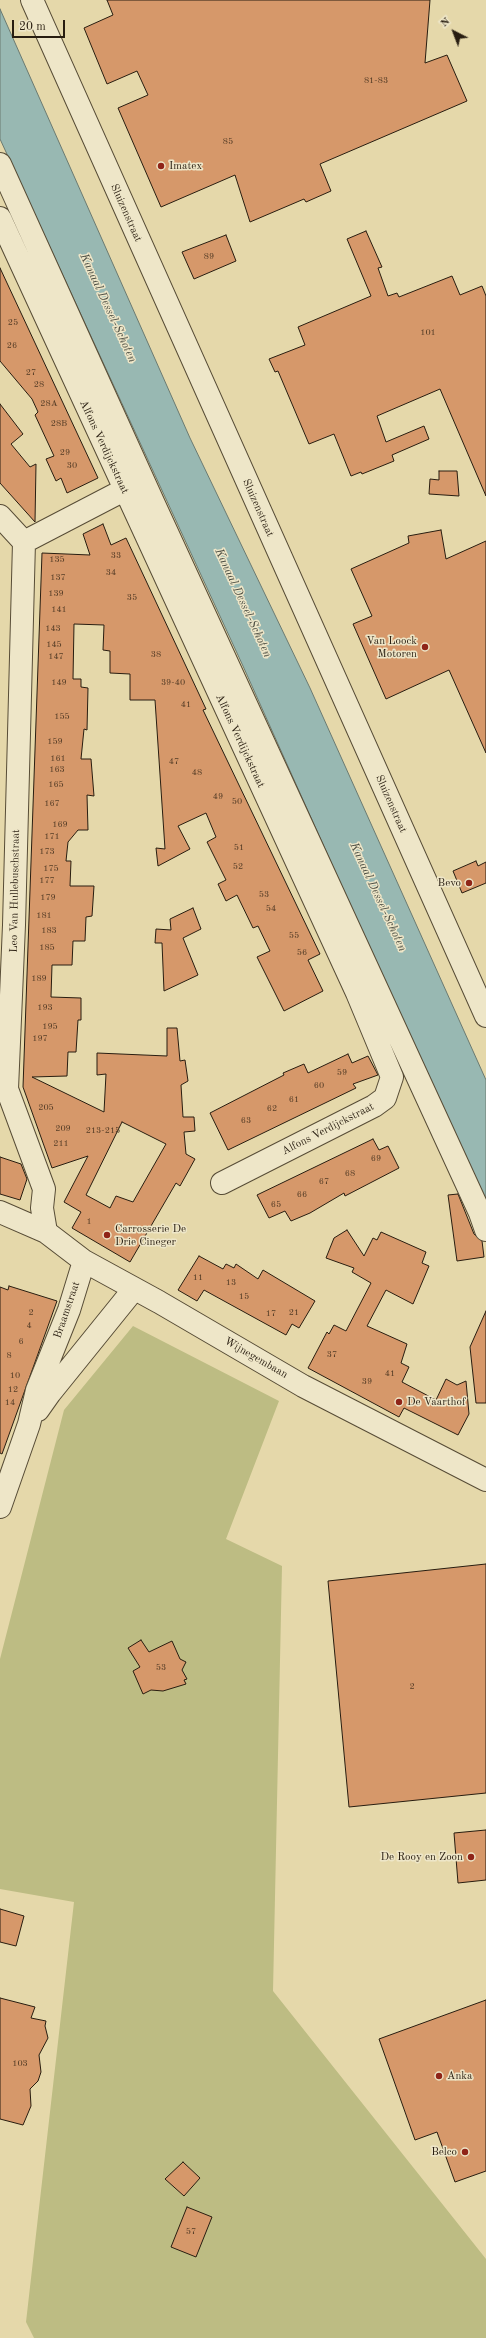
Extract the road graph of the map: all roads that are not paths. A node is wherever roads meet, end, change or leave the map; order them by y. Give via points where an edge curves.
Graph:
1 (32, 0) edge
2 (0, 164) edge
3 (0, 218) edge
4 (124, 490) junction
5 (0, 516) edge
6 (24, 542) junction
7 (486, 1016) edge
8 (3, 1089) edge
9 (222, 1183) dead end
10 (0, 1212) edge
11 (486, 1230) edge
12 (46, 1232) junction
13 (84, 1262) junction
14 (134, 1289) junction
15 (49, 1359) junction
16 (69, 1370) junction
17 (28, 1424) junction
18 (482, 1471) edge
19 (0, 1507) edge

1 - 7 street, Sluizenstraat
2 - 11 street
3 - 4 street, Alfons Verdijckstraat
4 - 6 street
4 - 9 street, Alfons Verdijckstraat via 357,993 392,1077 385,1098 374,1106
5 - 6 street
6 - 8 street, Leo Van Hullebuschstraat via 14,925
8 - 12 street, Leo Van Hullebuschstraat via 44,1189 42,1208
10 - 12 street, Wijnegembaan
12 - 13 street, Wijnegembaan
13 - 14 street, Wijnegembaan
13 - 15 street, Braamstraat via 70,1310
14 - 16 street, Braamstraat
14 - 18 street, Wijnegembaan via 303,1386
15 - 16 street
15 - 17 street, Braamstraat
16 - 17 street, Braamstraat
17 - 19 street, Braamstraat

